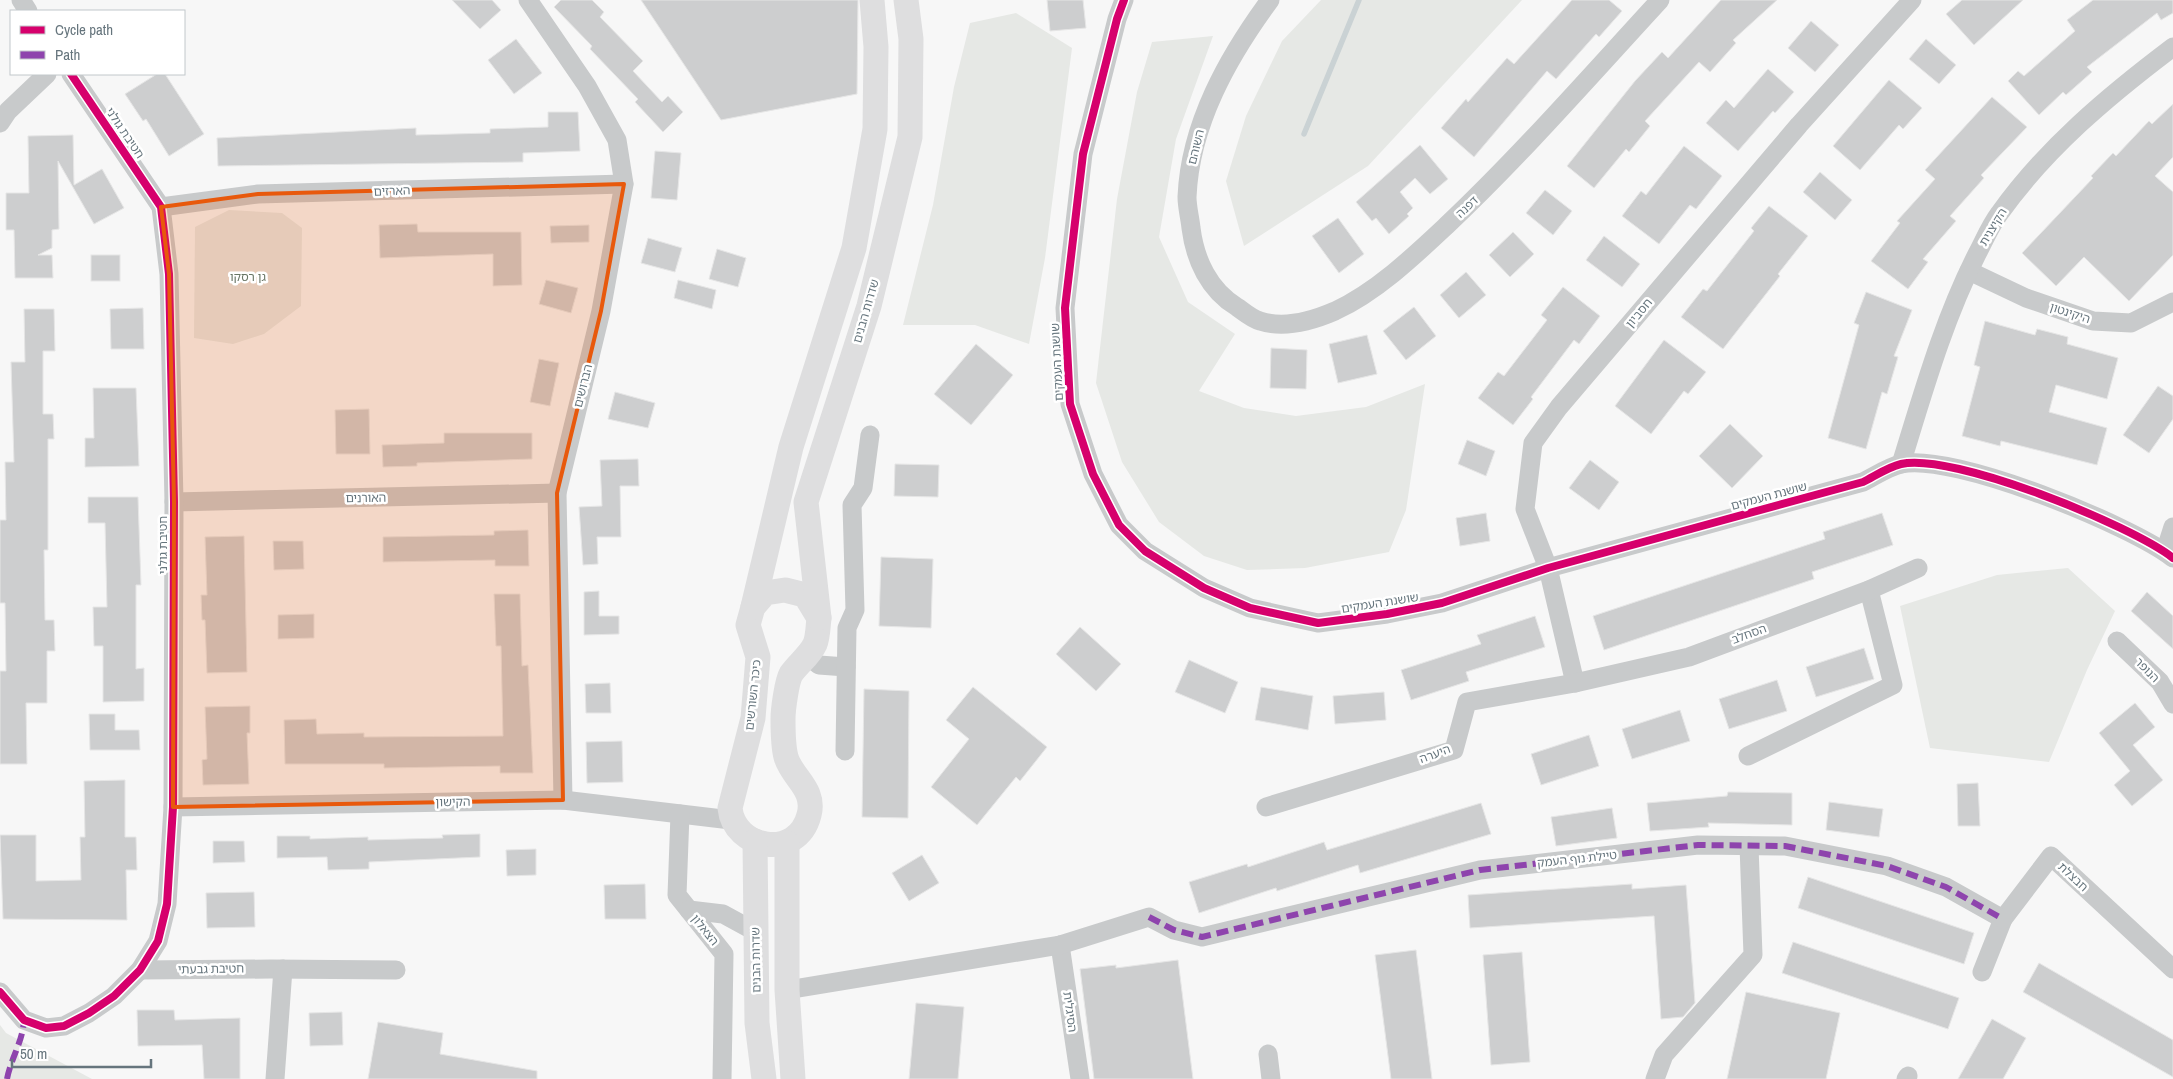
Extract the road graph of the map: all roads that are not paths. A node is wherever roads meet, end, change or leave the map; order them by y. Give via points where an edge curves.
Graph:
1 (528, 0) edge
2 (872, 0) edge
3 (906, 0) edge
4 (1124, 0) edge
5 (1270, 0) edge
6 (1660, 0) edge
7 (1912, 0) edge
8 (2173, 47) edge
9 (46, 75) edge
10 (72, 75) edge
11 (0, 123) edge
12 (624, 184) junction
13 (161, 207) junction
14 (1969, 271) junction
15 (1228, 302) joint
16 (2173, 302) edge
17 (870, 435) dead end
18 (1901, 464) junction
19 (557, 493) junction
20 (174, 502) junction
21 (2173, 527) edge
22 (2169, 555) edge
23 (1548, 568) junction
24 (1918, 568) dead end
25 (1869, 590) junction
26 (753, 607) junction
27 (819, 618) junction
28 (2117, 640) dead end
29 (806, 655) junction
30 (846, 667) junction
31 (1575, 683) junction
32 (2173, 704) edge
33 (845, 751) dead end
34 (1748, 756) dead end
35 (563, 800) junction
36 (173, 807) junction
37 (1266, 807) dead end
38 (680, 814) junction
39 (732, 820) junction
40 (755, 841) junction
41 (787, 843) junction
42 (1748, 846) junction
43 (689, 910) junction
44 (2004, 919) junction
45 (756, 932) junction
46 (1060, 945) junction
47 (282, 969) junction
48 (2173, 969) edge
49 (140, 970) junction
50 (396, 970) dead end
51 (1982, 972) dead end
52 (788, 990) junction
53 (0, 992) edge
54 (1268, 1054) dead end
55 (274, 1079) edge
56 (722, 1079) edge
57 (764, 1079) edge
58 (792, 1079) edge
59 (1080, 1079) edge
60 (1271, 1079) edge
61 (1655, 1079) edge

1 - 12 street, הברושים via 587,86 617,140
2 - 26 main road via 876,47 874,129 854,248 791,447
3 - 27 main road, שדרות הבנים via 911,39 910,137 869,306 806,502
4 - 23 street, שושנת העמקים via 1083,154 1065,308 1070,404 1093,474 1119,525 1145,551 1204,588 1250,608 1318,623 1442,603
5 - 15 street, השוהם via 1242,38 1217,85 1192,160 1187,198 1193,240 1203,273
6 - 15 street, דפנה via 1479,195 1422,248 1360,298 1308,322 1285,324 1260,321
7 - 23 street, חסביון via 1792,132 1559,407 1533,443 1526,510
8 - 14 street, הקיצנית via 2082,120 2036,169 1998,215
9 - 11 street via 8,111
10 - 13 street, חטיבת גולני
12 - 13 street, הארזים via 258,194
12 - 19 street, הברושים via 601,311
13 - 20 street, חטיבת גולני via 169,274
14 - 16 street, היקינטון via 2026,298 2093,321 2131,322
14 - 18 street, הקיצנית via 1932,360
17 - 30 street via 863,488 852,505 855,610 847,628
18 - 22 street, שושנת העמקים via 1945,465 2038,493 2095,516
18 - 23 street, שושנת העמקים via 1863,482
19 - 20 street, האורנים
19 - 35 street, הברושים
20 - 36 street, חטיבת גולני
21 - 22 street
23 - 31 street, חסביון
24 - 25 street, הסחלב
25 - 31 street, הסחלב via 1689,657
25 - 34 street via 1893,685
26 - 27 main road via 765,594 785,590 805,595
26 - 39 main road, כיכר השורשים via 748,625 758,657 755,692 744,756 732,794
27 - 29 main road via 815,644
28 - 32 street, הנופר via 2160,682
29 - 30 street via 819,665
29 - 41 main road via 790,676 783,718 786,757 805,786 810,798 810,812 798,836
30 - 33 street
31 - 37 street, היערה via 1467,702 1454,750
35 - 36 street, הקישון
35 - 38 street, הקישון
36 - 49 street, חטיבת גולני via 167,904 158,941
38 - 39 street, הקישון
38 - 43 street, הצאלון via 677,895
39 - 40 main road via 744,835
40 - 41 main road
40 - 45 main road, שדרות הבנים
41 - 52 main road
42 - 44 street, טיילת נוף העמק via 1785,846 1887,866 1946,887
42 - 46 street, טיילת נוף העמק via 1698,845 1480,870 1202,937 1174,930 1149,917
42 - 61 street via 1753,955 1664,1054
43 - 45 street via 723,914
43 - 56 street, הצאלון via 724,954
44 - 48 street, חבצלת via 2051,856
44 - 51 street, חבצלת
45 - 57 main road, שדרות הבנים via 757,1023
46 - 52 street
46 - 59 street, הסיגלית
47 - 49 street, חטיבת גבעתי
47 - 50 street, חטיבת גבעתי
47 - 55 street
49 - 53 street, חטיבת גולני via 114,996 64,1026 46,1028 24,1020
52 - 58 main road
54 - 60 street

